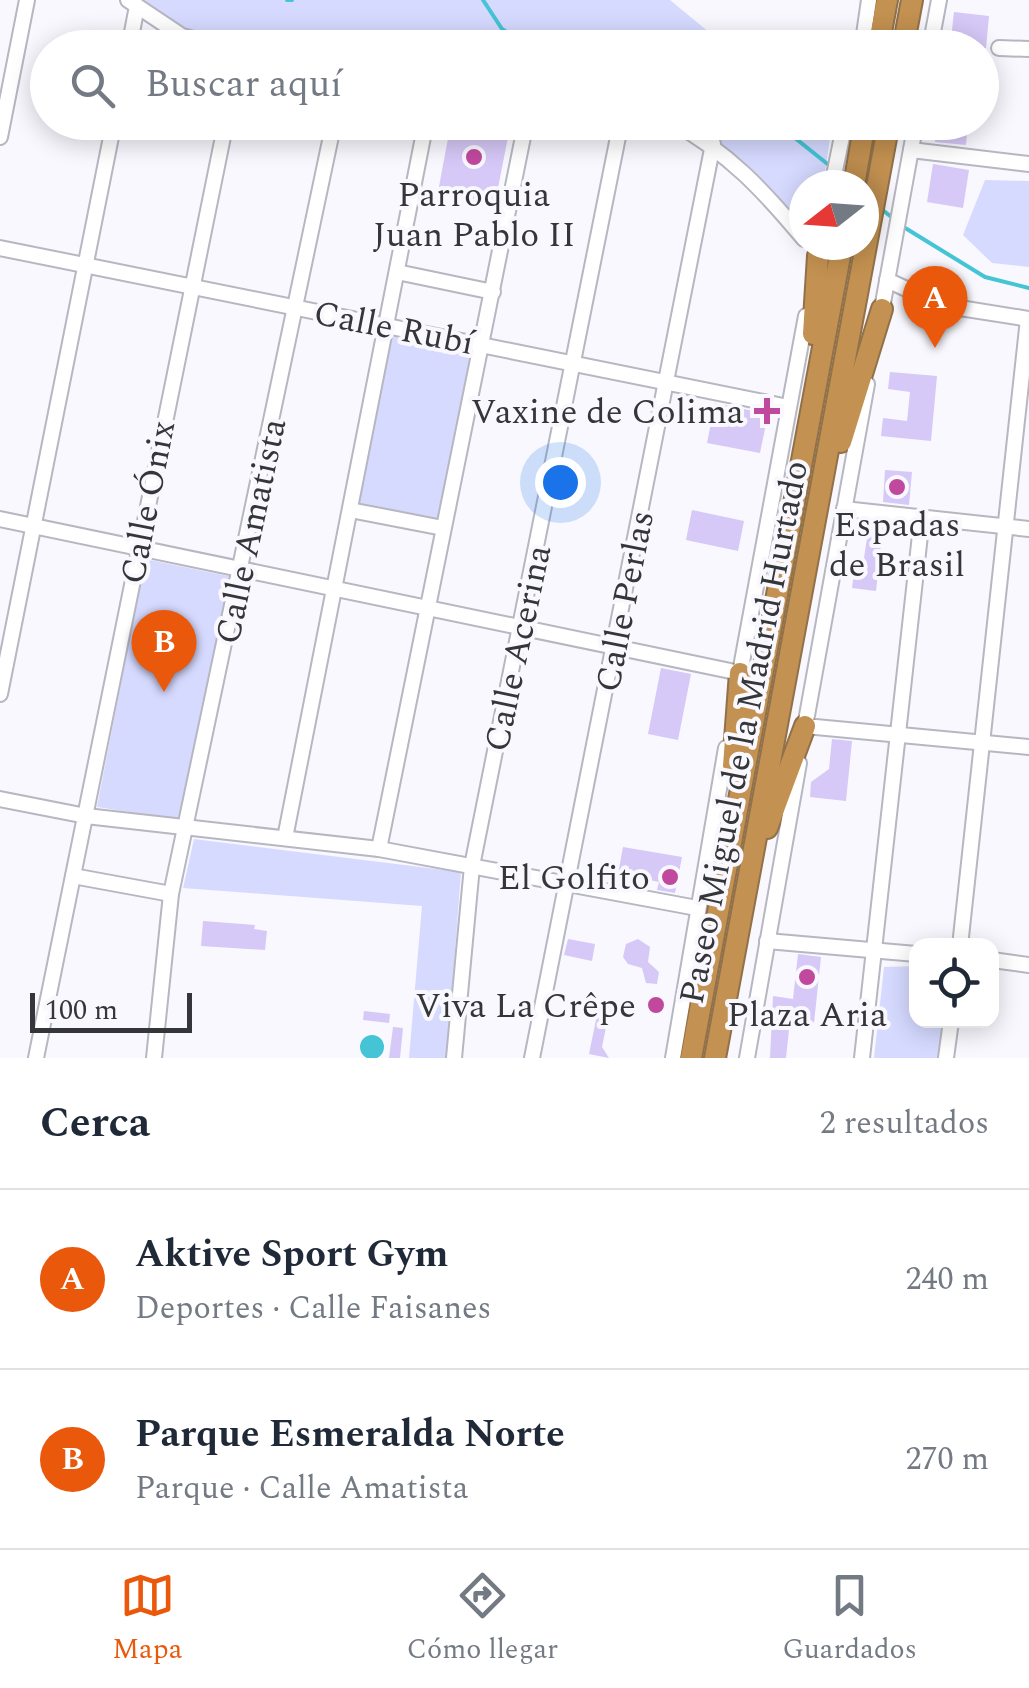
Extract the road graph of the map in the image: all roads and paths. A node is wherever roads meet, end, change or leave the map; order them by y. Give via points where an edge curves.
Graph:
1 (27, 0) edge
2 (869, 0) edge
3 (887, 0) edge
4 (912, 0) edge
5 (939, 0) edge
6 (133, 3) edge
7 (131, 30) edge
8 (173, 30) edge
9 (865, 30) edge
10 (881, 30) edge
11 (906, 30) edge
12 (933, 30) edge
13 (999, 48) dead end
14 (1029, 49) edge
15 (0, 137) edge
16 (110, 140) edge
17 (222, 140) edge
18 (330, 140) edge
19 (423, 140) edge
20 (522, 140) edge
21 (618, 140) edge
22 (706, 140) edge
23 (841, 140) edge
24 (863, 140) edge
25 (886, 140) edge
26 (913, 140) edge
27 (713, 144) junction
28 (912, 150) junction
29 (1029, 164) edge
30 (835, 170) edge
31 (857, 170) edge
32 (789, 221) edge
33 (0, 248) edge
34 (814, 260) edge
35 (815, 260) edge
36 (839, 260) edge
37 (85, 265) junction
38 (397, 272) junction
39 (887, 280) junction
40 (191, 286) junction
41 (492, 292) junction
42 (296, 308) junction
43 (882, 310) junction
44 (1028, 319) edge
45 (386, 326) junction
46 (482, 345) junction
47 (574, 364) junction
48 (667, 382) junction
49 (788, 407) junction
50 (808, 417) junction
51 (844, 509) junction
52 (350, 510) junction
53 (922, 517) junction
54 (0, 519) edge
55 (33, 526) junction
56 (1006, 527) junction
57 (443, 528) junction
58 (1029, 529) edge
59 (810, 545) junction
60 (138, 548) junction
61 (242, 569) junction
62 (334, 588) junction
63 (427, 608) junction
64 (523, 628) junction
65 (616, 647) junction
66 (740, 673) junction
67 (0, 694) edge
68 (806, 726) junction
69 (901, 734) junction
70 (982, 743) junction
71 (1029, 747) edge
72 (0, 799) edge
73 (86, 816) junction
74 (186, 827) junction
75 (286, 838) junction
76 (379, 849) junction
77 (472, 866) junction
78 (74, 876) junction
79 (724, 877) junction
80 (748, 882) junction
81 (565, 884) junction
82 (171, 894) junction
83 (697, 908) junction
84 (961, 938) edge
85 (768, 941) junction
86 (873, 951) junction
87 (909, 954) edge
88 (999, 961) edge
89 (1029, 964) edge
90 (950, 1028) edge
91 (36, 1058) edge
92 (154, 1058) edge
93 (454, 1058) edge
94 (532, 1058) edge
95 (673, 1058) edge
96 (691, 1058) edge
97 (715, 1058) edge
98 (747, 1058) edge
99 (862, 1058) edge
100 (946, 1058) edge

1 - 15 street
2 - 9 street
3 - 10 highway
4 - 11 highway
5 - 12 street
6 - 7 street
6 - 8 street
13 - 14 street
16 - 37 street
17 - 40 street, Calle Ónix
18 - 42 street, Calle Amatista
19 - 38 street
20 - 41 street
21 - 47 street, Calle Acerina
22 - 27 street
23 - 30 street
24 - 31 highway
25 - 59 highway, Paseo Miguel de la Madrid Hurtado
26 - 28 street
27 - 32 street
27 - 48 street, Calle Perlas
28 - 29 street
28 - 39 street
33 - 37 street, Calle Rubí
34 - 49 street
35 - 50 highway
36 - 50 highway, Paseo Miguel de la Madrid Hurtado
37 - 40 street, Calle Rubí
37 - 55 street
38 - 41 street
38 - 45 street
39 - 43 street
39 - 44 street via 940,305
40 - 42 street, Calle Rubí
40 - 60 street, Calle Ónix
41 - 46 street
42 - 45 street, Calle Rubí
42 - 61 street, Calle Amatista
43 - 51 street
43 - 59 highway
44 - 56 street
45 - 46 street, Calle Rubí
45 - 52 street
46 - 47 street, Calle Rubí
46 - 57 street
47 - 48 street, Calle Rubí
47 - 64 street, Calle Acerina
48 - 49 street, Calle Rubí
48 - 65 street, Calle Perlas
49 - 66 street
50 - 79 highway, Paseo Miguel de la Madrid Hurtado
51 - 53 street
51 - 68 street
52 - 57 street
52 - 62 street
53 - 56 street
53 - 69 street
54 - 55 street
55 - 60 street
55 - 67 street
56 - 58 street
56 - 70 street
57 - 63 street
59 - 80 highway, Paseo Miguel de la Madrid Hurtado
60 - 61 street
60 - 73 street, Calle Ónix
61 - 62 street
61 - 74 street, Calle Amatista
62 - 63 street
62 - 75 street
63 - 64 street
63 - 76 street
64 - 65 street
64 - 77 street, Calle Acerina
65 - 66 street
65 - 81 street, Calle Perlas
66 - 79 highway
66 - 83 street
68 - 69 street
68 - 80 highway
68 - 85 street
69 - 70 street
69 - 86 street
70 - 71 street
70 - 84 street
72 - 73 street
73 - 74 street
73 - 78 street, Calle Ónix
74 - 75 street
74 - 82 street, Calle Amatista
75 - 76 street
76 - 77 street
77 - 81 street
77 - 93 street, Calle Acerina
78 - 82 street
78 - 91 street, Calle Ónix
79 - 96 highway, Paseo Miguel de la Madrid Hurtado
80 - 97 highway, Paseo Miguel de la Madrid Hurtado
81 - 83 street
81 - 94 street, Calle Perlas
82 - 92 street, Calle Amatista
83 - 95 street
85 - 86 street
85 - 98 street
86 - 87 street
86 - 99 street
88 - 89 street
90 - 100 street

